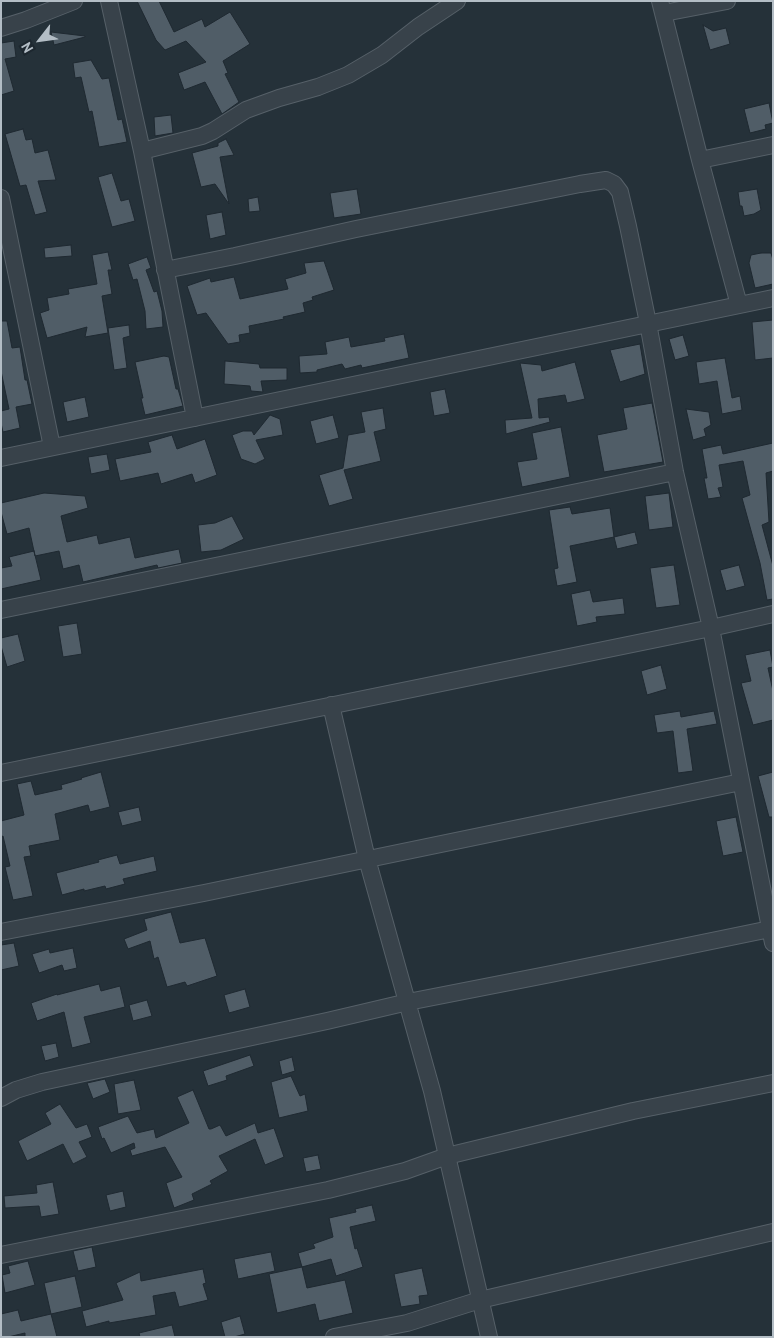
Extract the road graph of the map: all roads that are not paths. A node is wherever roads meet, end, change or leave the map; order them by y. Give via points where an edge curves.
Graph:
1 (74, 1) edge
2 (109, 1) edge
3 (457, 1) edge
4 (727, 1) edge
5 (662, 7) edge
6 (1, 28) edge
7 (773, 145) edge
8 (142, 151) junction
9 (700, 160) junction
10 (1, 198) edge
11 (165, 270) junction
12 (773, 298) edge
13 (739, 305) junction
14 (648, 323) junction
15 (195, 418) junction
16 (52, 447) junction
17 (1, 458) edge
18 (675, 472) junction
19 (1, 610) edge
20 (773, 614) edge
21 (711, 628) junction
22 (331, 705) junction
23 (1, 773) edge
24 (741, 782) junction
25 (367, 858) junction
26 (1, 932) edge
27 (771, 936) edge
28 (408, 1002) junction
29 (773, 1083) edge
30 (1, 1098) edge
31 (448, 1156) junction
32 (773, 1232) edge
33 (1, 1255) edge
34 (480, 1300) junction
35 (334, 1337) edge
36 (489, 1337) edge

1 - 6 street
2 - 8 street
3 - 8 street via 382,55 348,74 246,110 202,136
4 - 5 street
5 - 9 street
7 - 9 street
8 - 11 street
9 - 13 street
10 - 16 street
11 - 14 street via 606,180 620,192
11 - 15 street
12 - 13 street
13 - 14 street
14 - 15 street
14 - 18 street
15 - 16 street
16 - 17 street
18 - 19 street
18 - 21 street
20 - 21 street
21 - 22 street
21 - 24 street
22 - 23 street
22 - 25 street
24 - 25 street
24 - 27 street
25 - 26 street
25 - 28 street
27 - 28 street
28 - 30 street via 42,1082
28 - 31 street
29 - 31 street via 633,1111
31 - 33 street via 405,1171 328,1190
31 - 34 street
32 - 34 street
34 - 35 street via 407,1323
34 - 36 street

